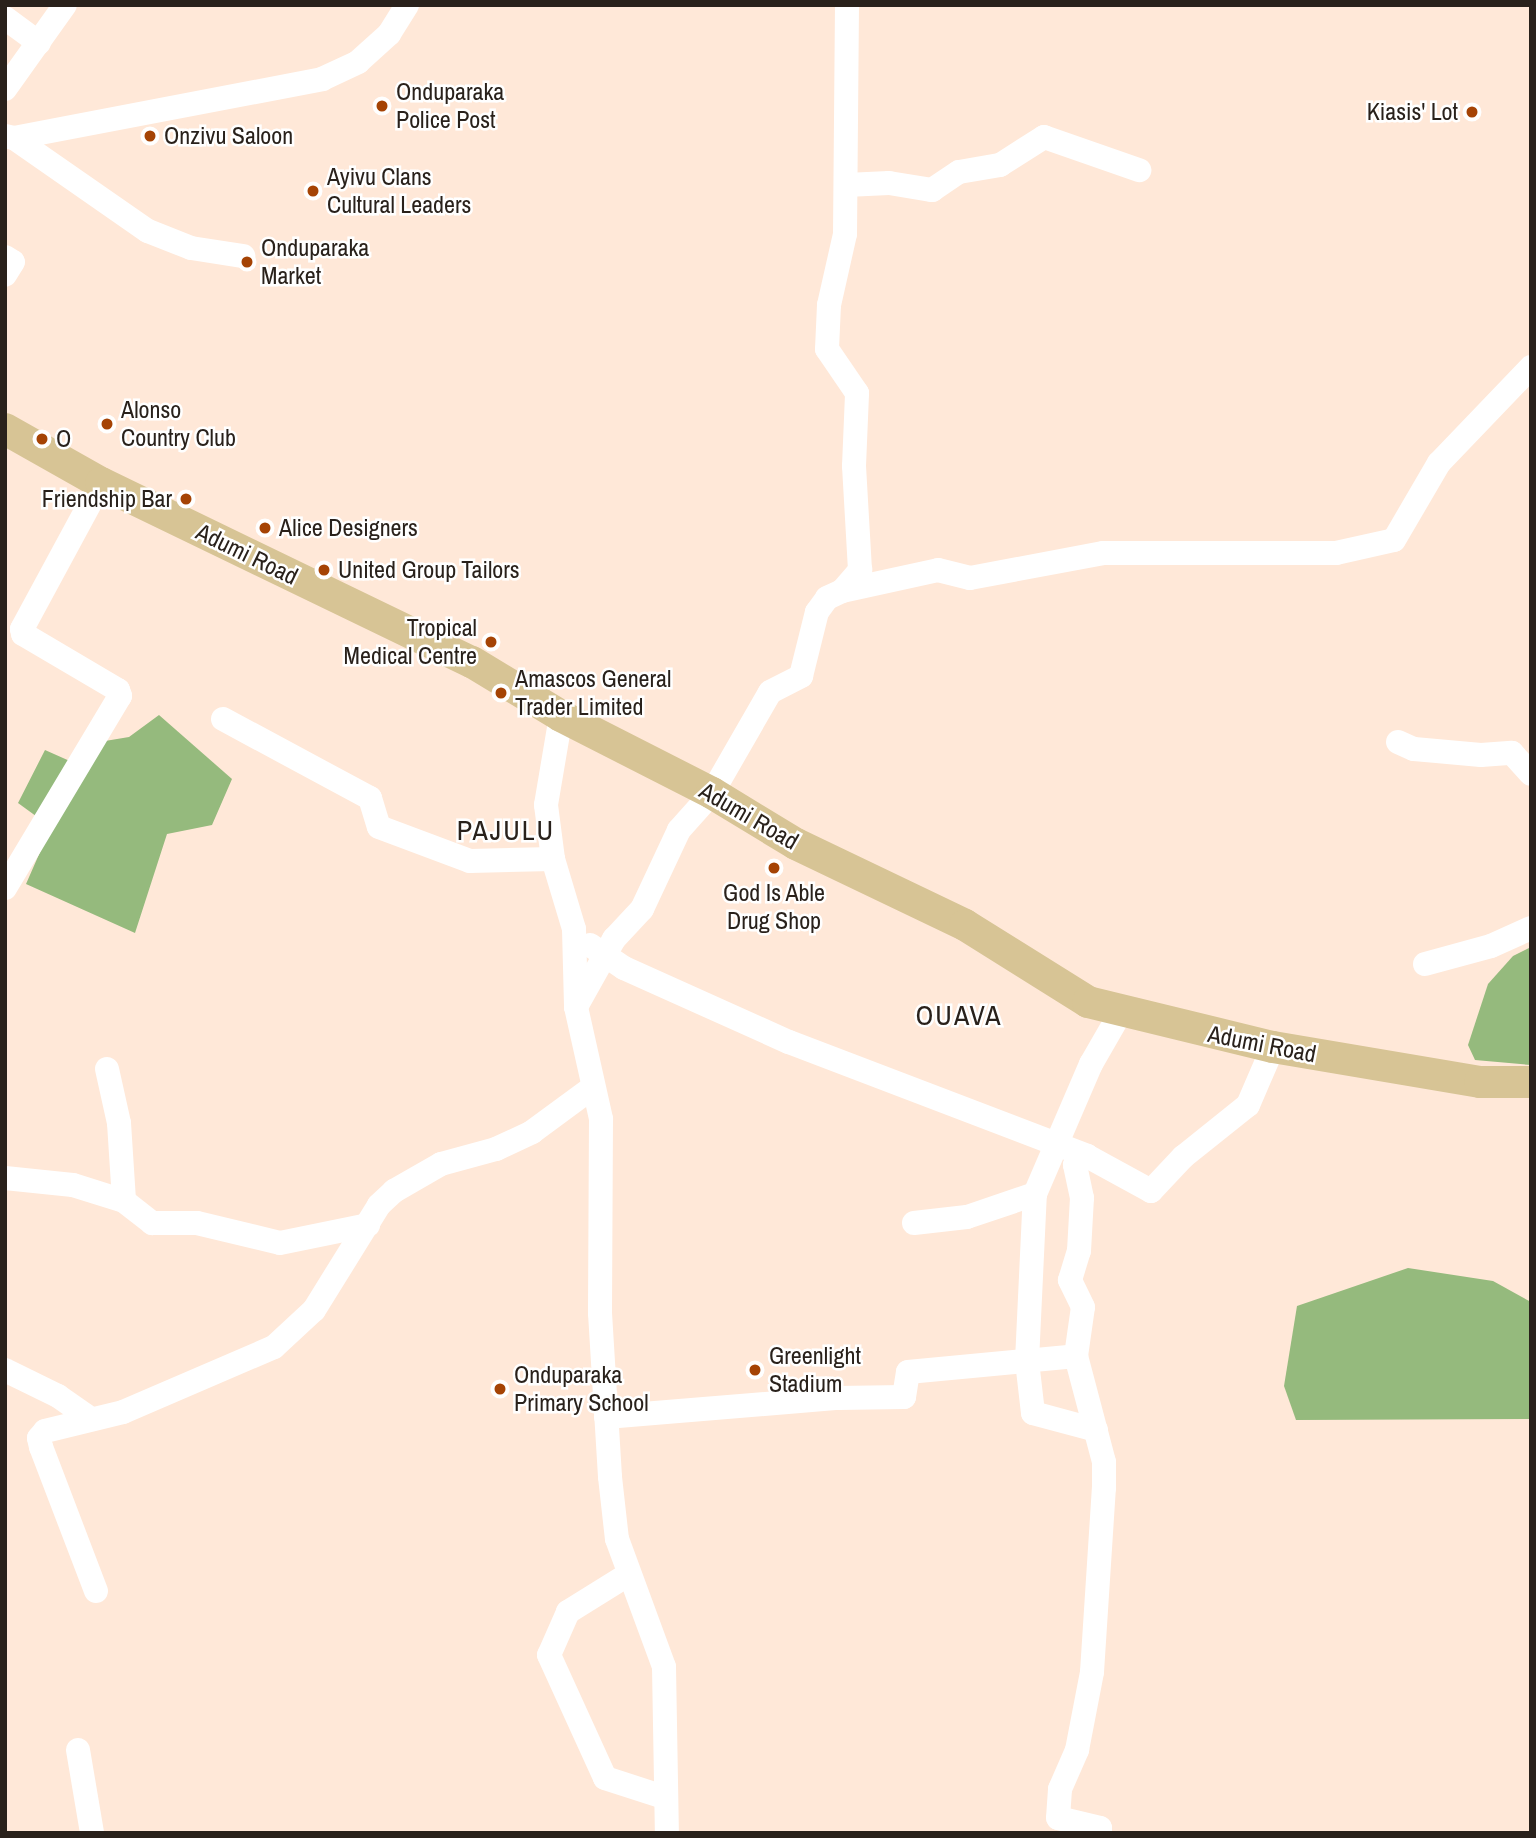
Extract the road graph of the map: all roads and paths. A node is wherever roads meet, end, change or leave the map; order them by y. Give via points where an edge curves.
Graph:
1 (65, 5) edge
2 (407, 5) edge
3 (847, 5) edge
4 (5, 18) edge
5 (38, 43) junction
6 (5, 89) edge
7 (9, 137) edge
8 (1139, 170) dead end
9 (846, 185) junction
10 (243, 256) dead end
11 (5, 257) edge
12 (5, 275) edge
13 (1531, 368) edge
14 (5, 429) edge
15 (101, 483) junction
16 (842, 590) junction
17 (561, 716) junction
18 (223, 719) dead end
19 (1398, 742) dead end
20 (1531, 774) edge
21 (712, 793) junction
22 (553, 859) junction
23 (5, 888) edge
24 (1531, 928) edge
25 (574, 929) junction
26 (602, 957) junction
27 (1425, 964) dead end
28 (576, 1007) junction
29 (1122, 1010) junction
30 (1272, 1047) junction
31 (107, 1069) dead end
32 (1531, 1082) edge
33 (592, 1088) junction
34 (1055, 1142) junction
35 (1087, 1156) junction
36 (5, 1178) edge
37 (1035, 1194) junction
38 (124, 1201) junction
39 (914, 1223) dead end
40 (368, 1225) junction
41 (1076, 1356) junction
42 (1027, 1361) junction
43 (5, 1370) edge
44 (606, 1417) junction
45 (90, 1418) junction
46 (1096, 1430) junction
47 (629, 1574) junction
48 (96, 1591) dead end
49 (78, 1750) dead end
50 (663, 1819) edge
51 (92, 1833) edge
52 (1100, 1833) edge

1 - 5 street
2 - 7 street via 389,34 358,62 322,79
3 - 9 street
4 - 5 street
5 - 6 street
7 - 10 street via 148,231 191,248
8 - 9 street via 1044,137 1000,164 959,172 932,190 889,183
9 - 16 street via 845,234 829,305 827,349 857,393 854,466 860,570
11 - 12 street via 13,262
13 - 16 street via 1439,463 1394,540 1335,553 1103,553 970,578 938,570
14 - 15 main road, Adumi Road
15 - 17 main road, Adumi Road via 472,662
15 - 23 street via 61,548 22,629 23,634 118,690 120,696
16 - 21 street via 827,598 817,612 801,676 770,692
17 - 21 main road, Adumi Road
17 - 22 street via 546,805
18 - 22 street via 370,798 379,827 470,861
19 - 20 street via 1481,755 1512,753
21 - 26 street via 679,830 642,908
21 - 29 main road, Adumi Road via 796,844 965,925 1088,1002
22 - 25 street
24 - 27 street via 1491,946
25 - 26 street
25 - 28 street
26 - 28 street
26 - 34 street via 789,1042 956,1109
28 - 33 street
29 - 30 main road, Adumi Road
29 - 34 street
30 - 32 main road, Adumi Road via 1480,1082
30 - 35 street via 1248,1105 1183,1157 1151,1191
31 - 38 street via 119,1123
33 - 40 street via 532,1132 410,1179 379,1205
33 - 44 street via 601,1119 600,1313
34 - 35 street
34 - 37 street
35 - 41 street via 1074,1165 1082,1198 1079,1251 1070,1280 1083,1307
36 - 38 street via 73,1185
37 - 39 street via 967,1217
37 - 42 street
38 - 40 street via 152,1223 197,1223 280,1243
40 - 45 street via 314,1310 274,1347 123,1412
41 - 42 street
41 - 46 street
42 - 44 street via 908,1372 904,1397
42 - 46 street via 1033,1413
43 - 45 street
44 - 47 street via 617,1539
45 - 48 street via 46,1431 39,1438
46 - 52 street via 1104,1462 1104,1488 1092,1672 1077,1750 1059,1789 1058,1818 1100,1828
47 - 50 street via 664,1667
47 - 50 street via 568,1612 549,1655 606,1778
49 - 51 street

